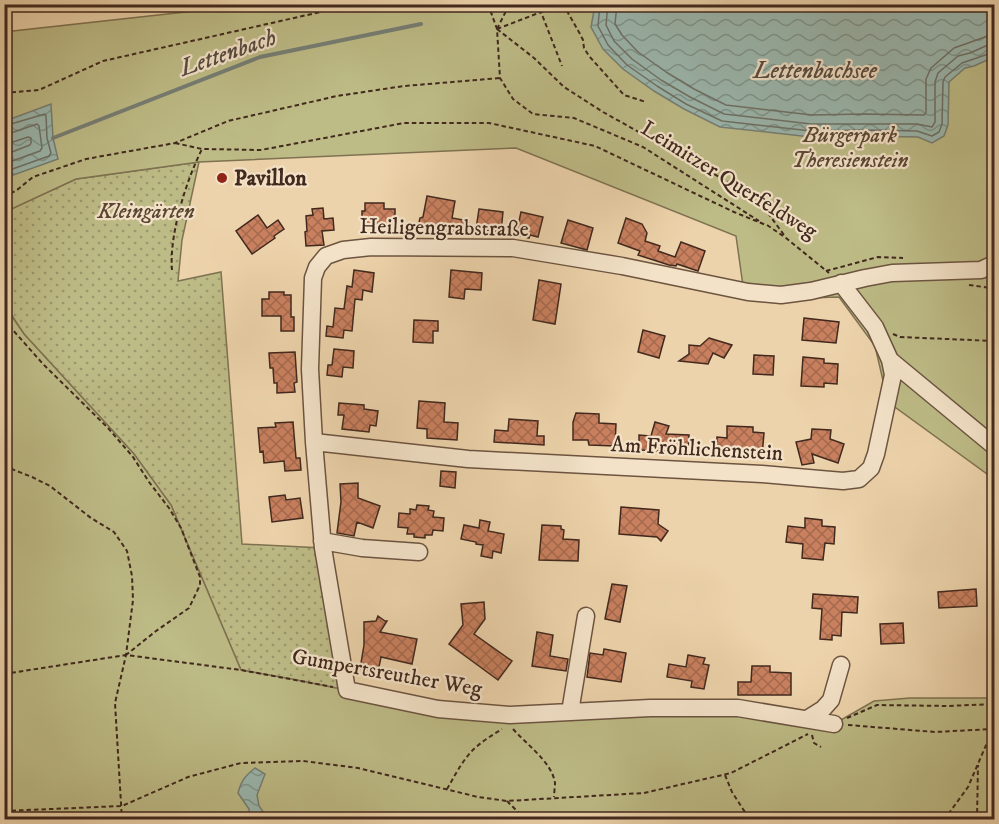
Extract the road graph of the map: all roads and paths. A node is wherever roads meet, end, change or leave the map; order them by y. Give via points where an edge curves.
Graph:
1 (356, 4) edge
2 (488, 4) edge
3 (511, 4) edge
4 (534, 4) edge
5 (562, 4) edge
6 (541, 12) junction
7 (497, 29) junction
8 (562, 66) dead end
9 (500, 78) junction
10 (4, 93) edge
11 (646, 102) dead end
12 (175, 143) junction
13 (202, 149) junction
14 (4, 197) edge
15 (766, 225) junction
16 (786, 238) junction
17 (994, 264) edge
18 (172, 270) dead end
19 (841, 283) junction
20 (4, 320) edge
21 (875, 327) junction
22 (994, 341) edge
23 (890, 360) junction
24 (4, 442) edge
25 (314, 442) junction
26 (994, 446) edge
27 (4, 466) edge
28 (12, 469) junction
29 (5, 482) edge
30 (322, 541) junction
31 (419, 552) dead end
32 (586, 616) dead end
33 (126, 655) junction
34 (841, 665) dead end
35 (4, 674) edge
36 (347, 690) junction
37 (994, 704) edge
38 (570, 712) junction
39 (807, 719) junction
40 (509, 720) junction
41 (834, 724) junction
42 (994, 729) edge
43 (821, 747) dead end
44 (978, 764) junction
45 (725, 775) junction
46 (447, 789) junction
47 (554, 797) junction
48 (507, 801) junction
49 (122, 806) junction
50 (4, 811) edge
51 (122, 818) edge
52 (117, 819) edge
53 (131, 819) edge
54 (526, 819) edge
55 (750, 819) edge
56 (944, 819) edge
57 (977, 819) edge

1 - 10 path via 102,61 39,90
2 - 7 path
3 - 7 path
4 - 6 path
5 - 6 path
5 - 11 path via 589,57 624,95
6 - 7 path
6 - 8 path
7 - 9 path
7 - 16 path via 564,87 757,198
9 - 12 path via 338,96 228,121
9 - 15 path, Leimitzer Querfeldweg via 513,99 533,114 574,118 643,147
12 - 13 path
12 - 14 path via 86,159 33,177
13 - 15 path via 261,150 404,123 489,123 596,146
13 - 18 path via 192,169 174,232
15 - 16 path, Leimitzer Querfeldweg
16 - 19 path, Leimitzer Querfeldweg
17 - 19 street, Heiligengrabstraße via 981,270 892,273
19 - 21 street, Am Fröhlichenstein
19 - 25 street, Heiligengrabstraße via 781,295 513,248 343,249 327,256 313,278 310,369
20 - 33 path via 133,457 181,528 200,577 189,608
21 - 22 path via 900,337
21 - 23 street, Am Fröhlichenstein
23 - 25 street, Am Fröhlichenstein via 893,375 876,454 871,468 859,479 468,459
23 - 26 street
24 - 28 path
25 - 30 street, Heiligengrabstraße
27 - 28 path
28 - 29 path
28 - 33 path via 50,486 114,532 127,551 133,600
30 - 31 street
30 - 36 street, Heiligengrabstraße
32 - 38 street
33 - 35 path, Gumpertsreuther Weg
33 - 36 path, Gumpertsreuther Weg via 241,670
33 - 49 path via 115,703
34 - 39 street via 831,700
36 - 40 street, Gumpertsreuther Weg
37 - 41 path via 878,705
38 - 39 street, Gumpertsreuther Weg via 738,708
38 - 40 street, Gumpertsreuther Weg
39 - 41 street, Gumpertsreuther Weg
40 - 46 path via 470,753
40 - 47 path via 552,772
41 - 42 path via 935,732
42 - 44 path
43 - 45 path via 814,742 812,733
44 - 56 path via 968,787
44 - 57 path
45 - 47 path via 644,793
45 - 55 path
46 - 48 path
46 - 49 path via 358,768 303,761 241,763 188,777
47 - 48 path
48 - 54 path
49 - 50 path
49 - 51 path
51 - 52 path
51 - 53 path

